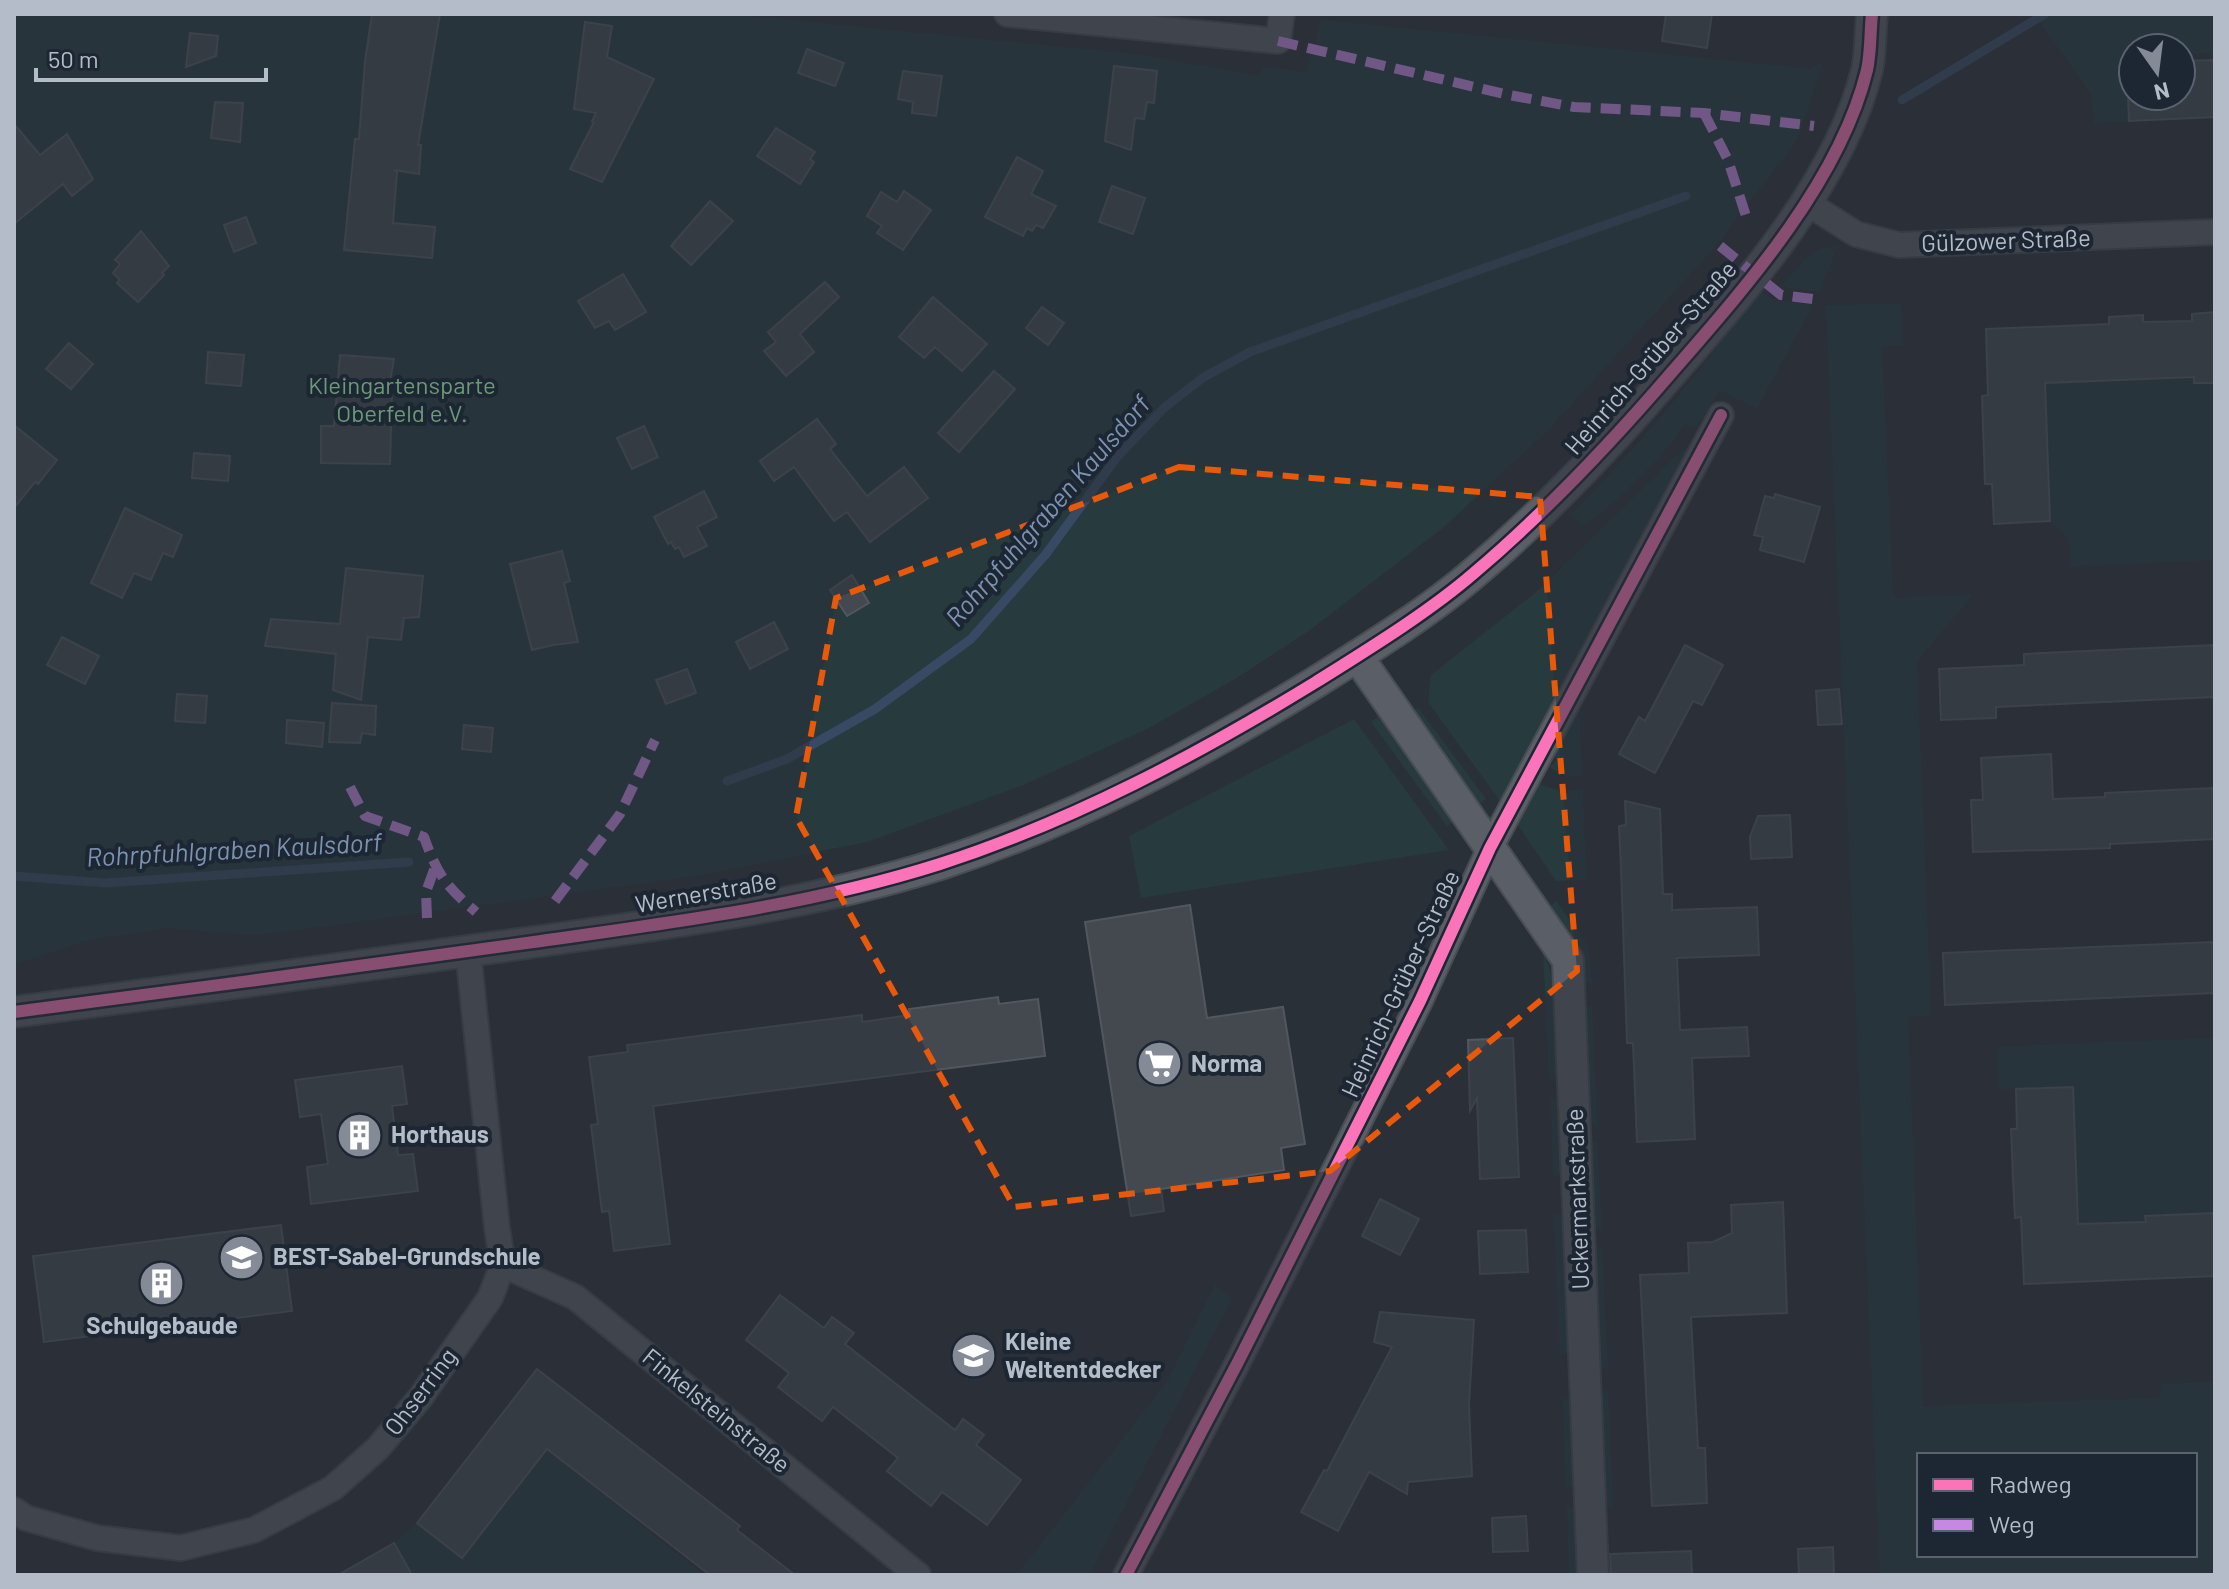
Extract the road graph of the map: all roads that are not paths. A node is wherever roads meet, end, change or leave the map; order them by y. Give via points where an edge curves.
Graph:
1 (1007, 14) edge
2 (1282, 14) edge
3 (1872, 14) edge
4 (1807, 203) junction
5 (2215, 232) edge
6 (1721, 415) dead end
7 (1357, 656) junction
8 (1490, 848) junction
9 (468, 951) junction
10 (14, 1012) edge
11 (503, 1265) junction
12 (14, 1510) edge
13 (918, 1575) edge
14 (1126, 1575) edge
15 (1593, 1575) edge

1 - 2 street via 1278,41
3 - 4 street, Heinrich-Grüber-Straße via 1867,69 1846,130
4 - 5 street, Gülzower Straße via 1856,234 1899,245
4 - 7 street, Heinrich-Grüber-Straße via 1714,324 1548,507 1469,577
6 - 8 street, Heinrich-Grüber-Straße
7 - 8 street
7 - 9 street, Wernerstraße via 1243,726 1103,800 944,863 726,914
8 - 14 street, Heinrich-Grüber-Straße via 1414,1015
8 - 15 street, Uckermarkstraße via 1568,960
9 - 10 street, Wernerstraße
9 - 11 street
11 - 12 street, Ohserring via 490,1298 378,1448 333,1488 254,1530 181,1548 97,1538
11 - 13 street, Finkelsteinstraße via 575,1297

